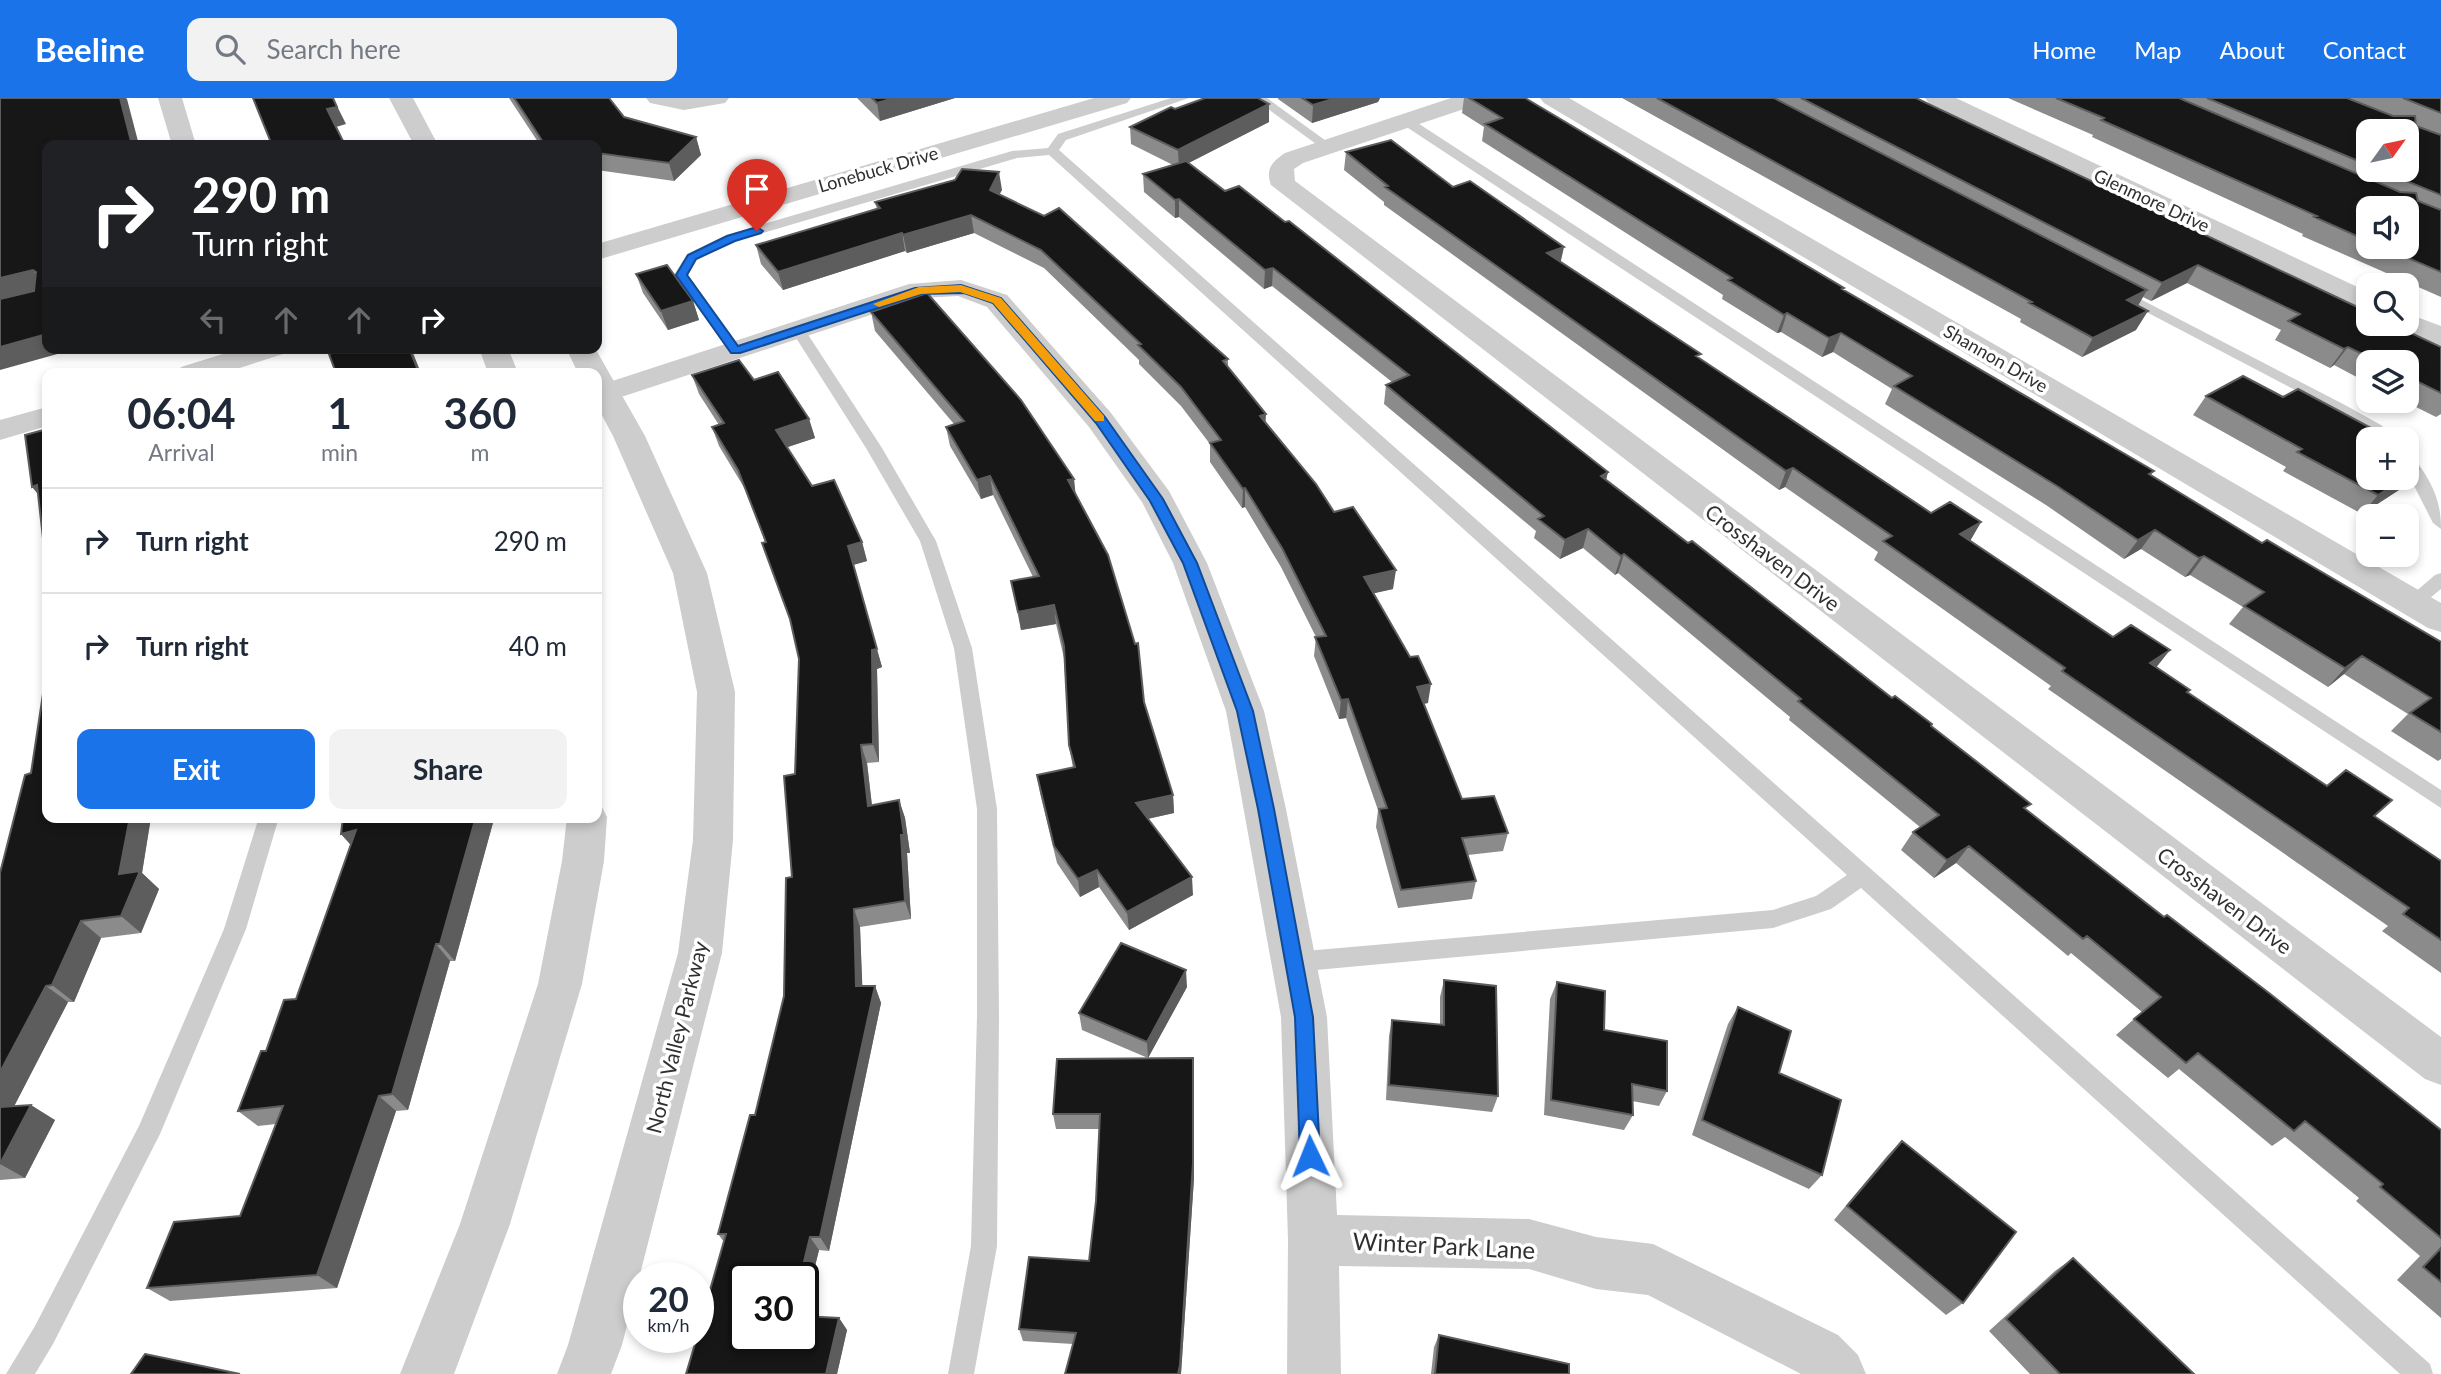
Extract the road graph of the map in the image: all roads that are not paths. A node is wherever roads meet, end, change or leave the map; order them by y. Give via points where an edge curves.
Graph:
1 (170, 98) edge
2 (401, 98) edge
3 (658, 98) edge
4 (717, 98) edge
5 (1119, 98) edge
6 (1183, 98) edge
7 (1259, 98) edge
8 (1474, 98) edge
9 (1552, 98) edge
10 (1937, 98) edge
11 (1406, 121) junction
12 (183, 140) edge
13 (423, 140) edge
14 (1327, 146) junction
15 (1052, 151) junction
16 (602, 251) edge
17 (2105, 285) edge
18 (2356, 297) edge
19 (2419, 327) edge
20 (798, 330) junction
21 (2441, 337) edge
22 (736, 351) junction
23 (258, 354) edge
24 (222, 368) edge
25 (602, 385) edge
26 (602, 392) edge
27 (42, 417) edge
28 (2374, 427) edge
29 (0, 430) edge
30 (2419, 477) edge
31 (2441, 523) edge
32 (2441, 579) edge
33 (2413, 603) junction
34 (2441, 619) edge
35 (2441, 800) edge
36 (267, 823) edge
37 (586, 823) edge
38 (1864, 875) junction
39 (1294, 962) junction
40 (2441, 1064) edge
41 (1313, 1240) junction
42 (19, 1374) edge
43 (427, 1374) edge
44 (584, 1374) edge
45 (961, 1374) edge
46 (1314, 1374) edge
47 (1839, 1374) edge
48 (2420, 1374) edge

1 - 12 street
2 - 13 street
3 - 4 street via 684,103
5 - 16 street, Lonebuck Drive
6 - 15 lane via 1062,137
7 - 14 lane
8 - 11 street, Crosshaven Drive
9 - 33 street, Shannon Drive
10 - 18 street, Glenmore Drive
11 - 14 street, Crosshaven Drive
11 - 35 lane
14 - 40 street, Crosshaven Drive via 1282,166 1284,185
15 - 22 lane via 1016,154 731,238 692,257 681,275
15 - 38 lane
17 - 28 lane
19 - 21 street
20 - 22 street
20 - 39 street via 919,290 968,290 997,301 1100,420 1157,499 1190,563 1245,711
20 - 45 lane via 928,541 963,648 987,809 988,1016 985,1246
22 - 25 street
23 - 24 street
26 - 44 street, North Valley Parkway via 629,436 690,573 716,692 716,719 713,839 700,953
27 - 29 street
30 - 31 lane
32 - 33 lane
33 - 34 street, Shannon Drive
36 - 42 lane via 235,929 148,1134 44,1335
37 - 43 street via 560,984 485,1224
38 - 39 lane via 1823,903 1773,919
38 - 48 lane
39 - 41 street via 1304,1017
41 - 46 street
41 - 47 street, Winter Park Lane via 1530,1244 1596,1263 1653,1270 1819,1354

